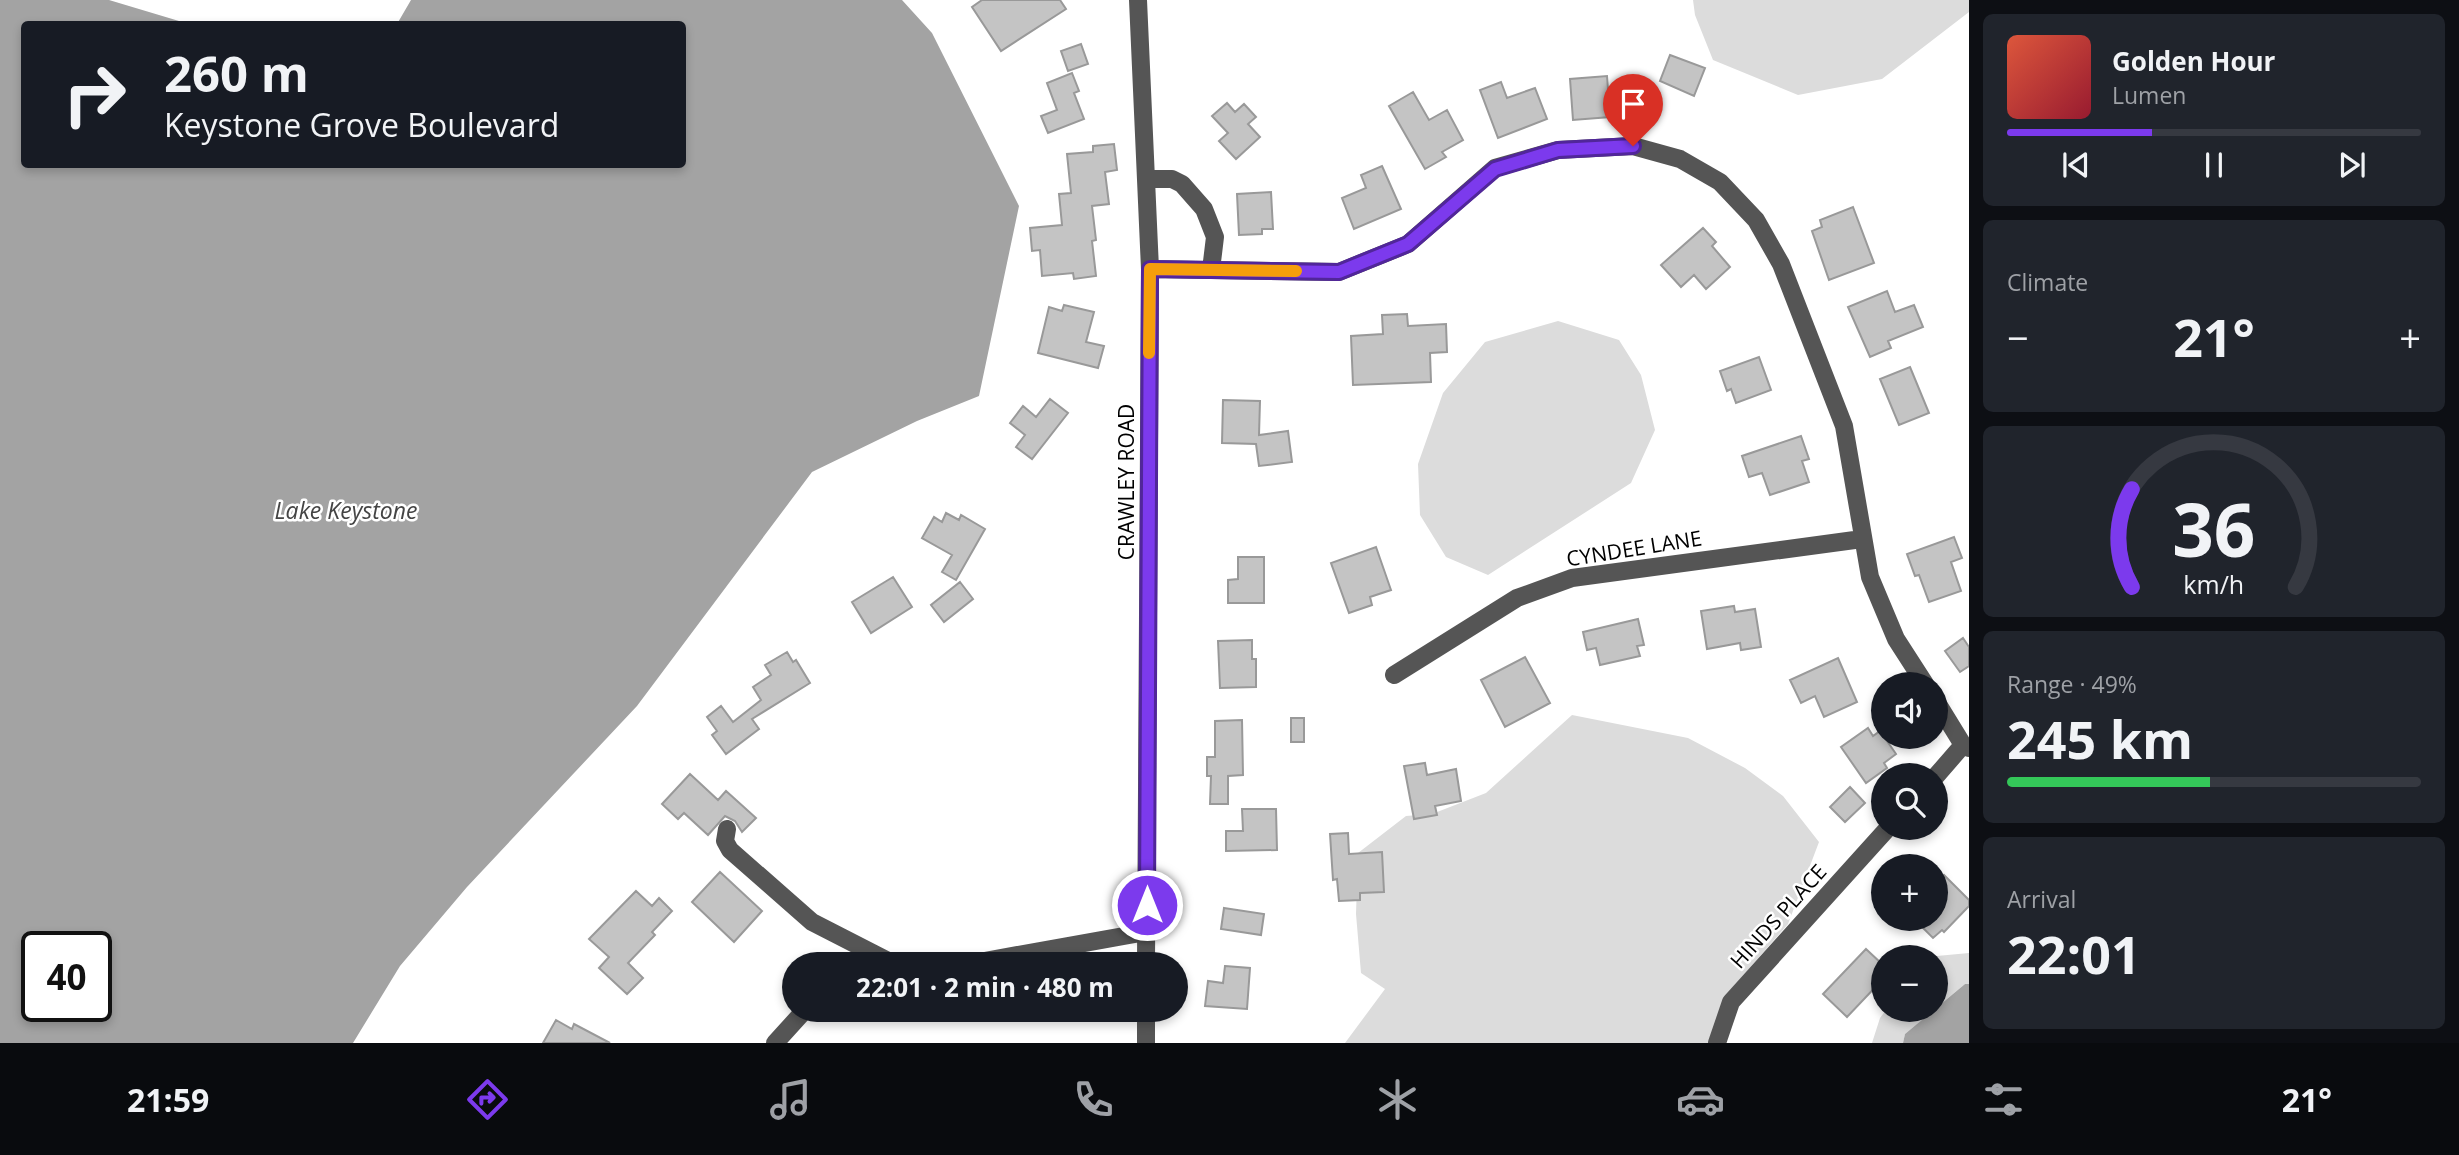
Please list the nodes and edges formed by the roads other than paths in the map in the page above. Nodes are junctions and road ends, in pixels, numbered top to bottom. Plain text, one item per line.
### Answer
1 (1138, 0) edge
2 (1146, 179) junction
3 (1150, 269) junction
4 (1211, 270) junction
5 (1862, 539) junction
6 (1917, 672) edge
7 (1394, 675) dead end
8 (1948, 719) edge
9 (1966, 747) edge
10 (1948, 764) edge
11 (727, 829) dead end
12 (1877, 840) edge
13 (1146, 932) junction
14 (871, 952) edge
15 (1035, 952) edge
16 (1146, 952) edge
17 (795, 1022) edge
18 (1146, 1022) edge
19 (775, 1043) edge
20 (1146, 1043) edge
21 (1717, 1043) edge

1 - 2 street, CRAWLEY ROAD
2 - 3 street, CRAWLEY ROAD
2 - 4 street
3 - 4 street
3 - 13 street, CRAWLEY ROAD
4 - 5 street
5 - 6 street
5 - 7 street, CYNDEE LANE
8 - 9 street
9 - 10 street
11 - 14 street
12 - 21 street, HINDS PLACE
13 - 15 street
13 - 16 street, CRAWLEY ROAD
17 - 19 street
18 - 20 street

